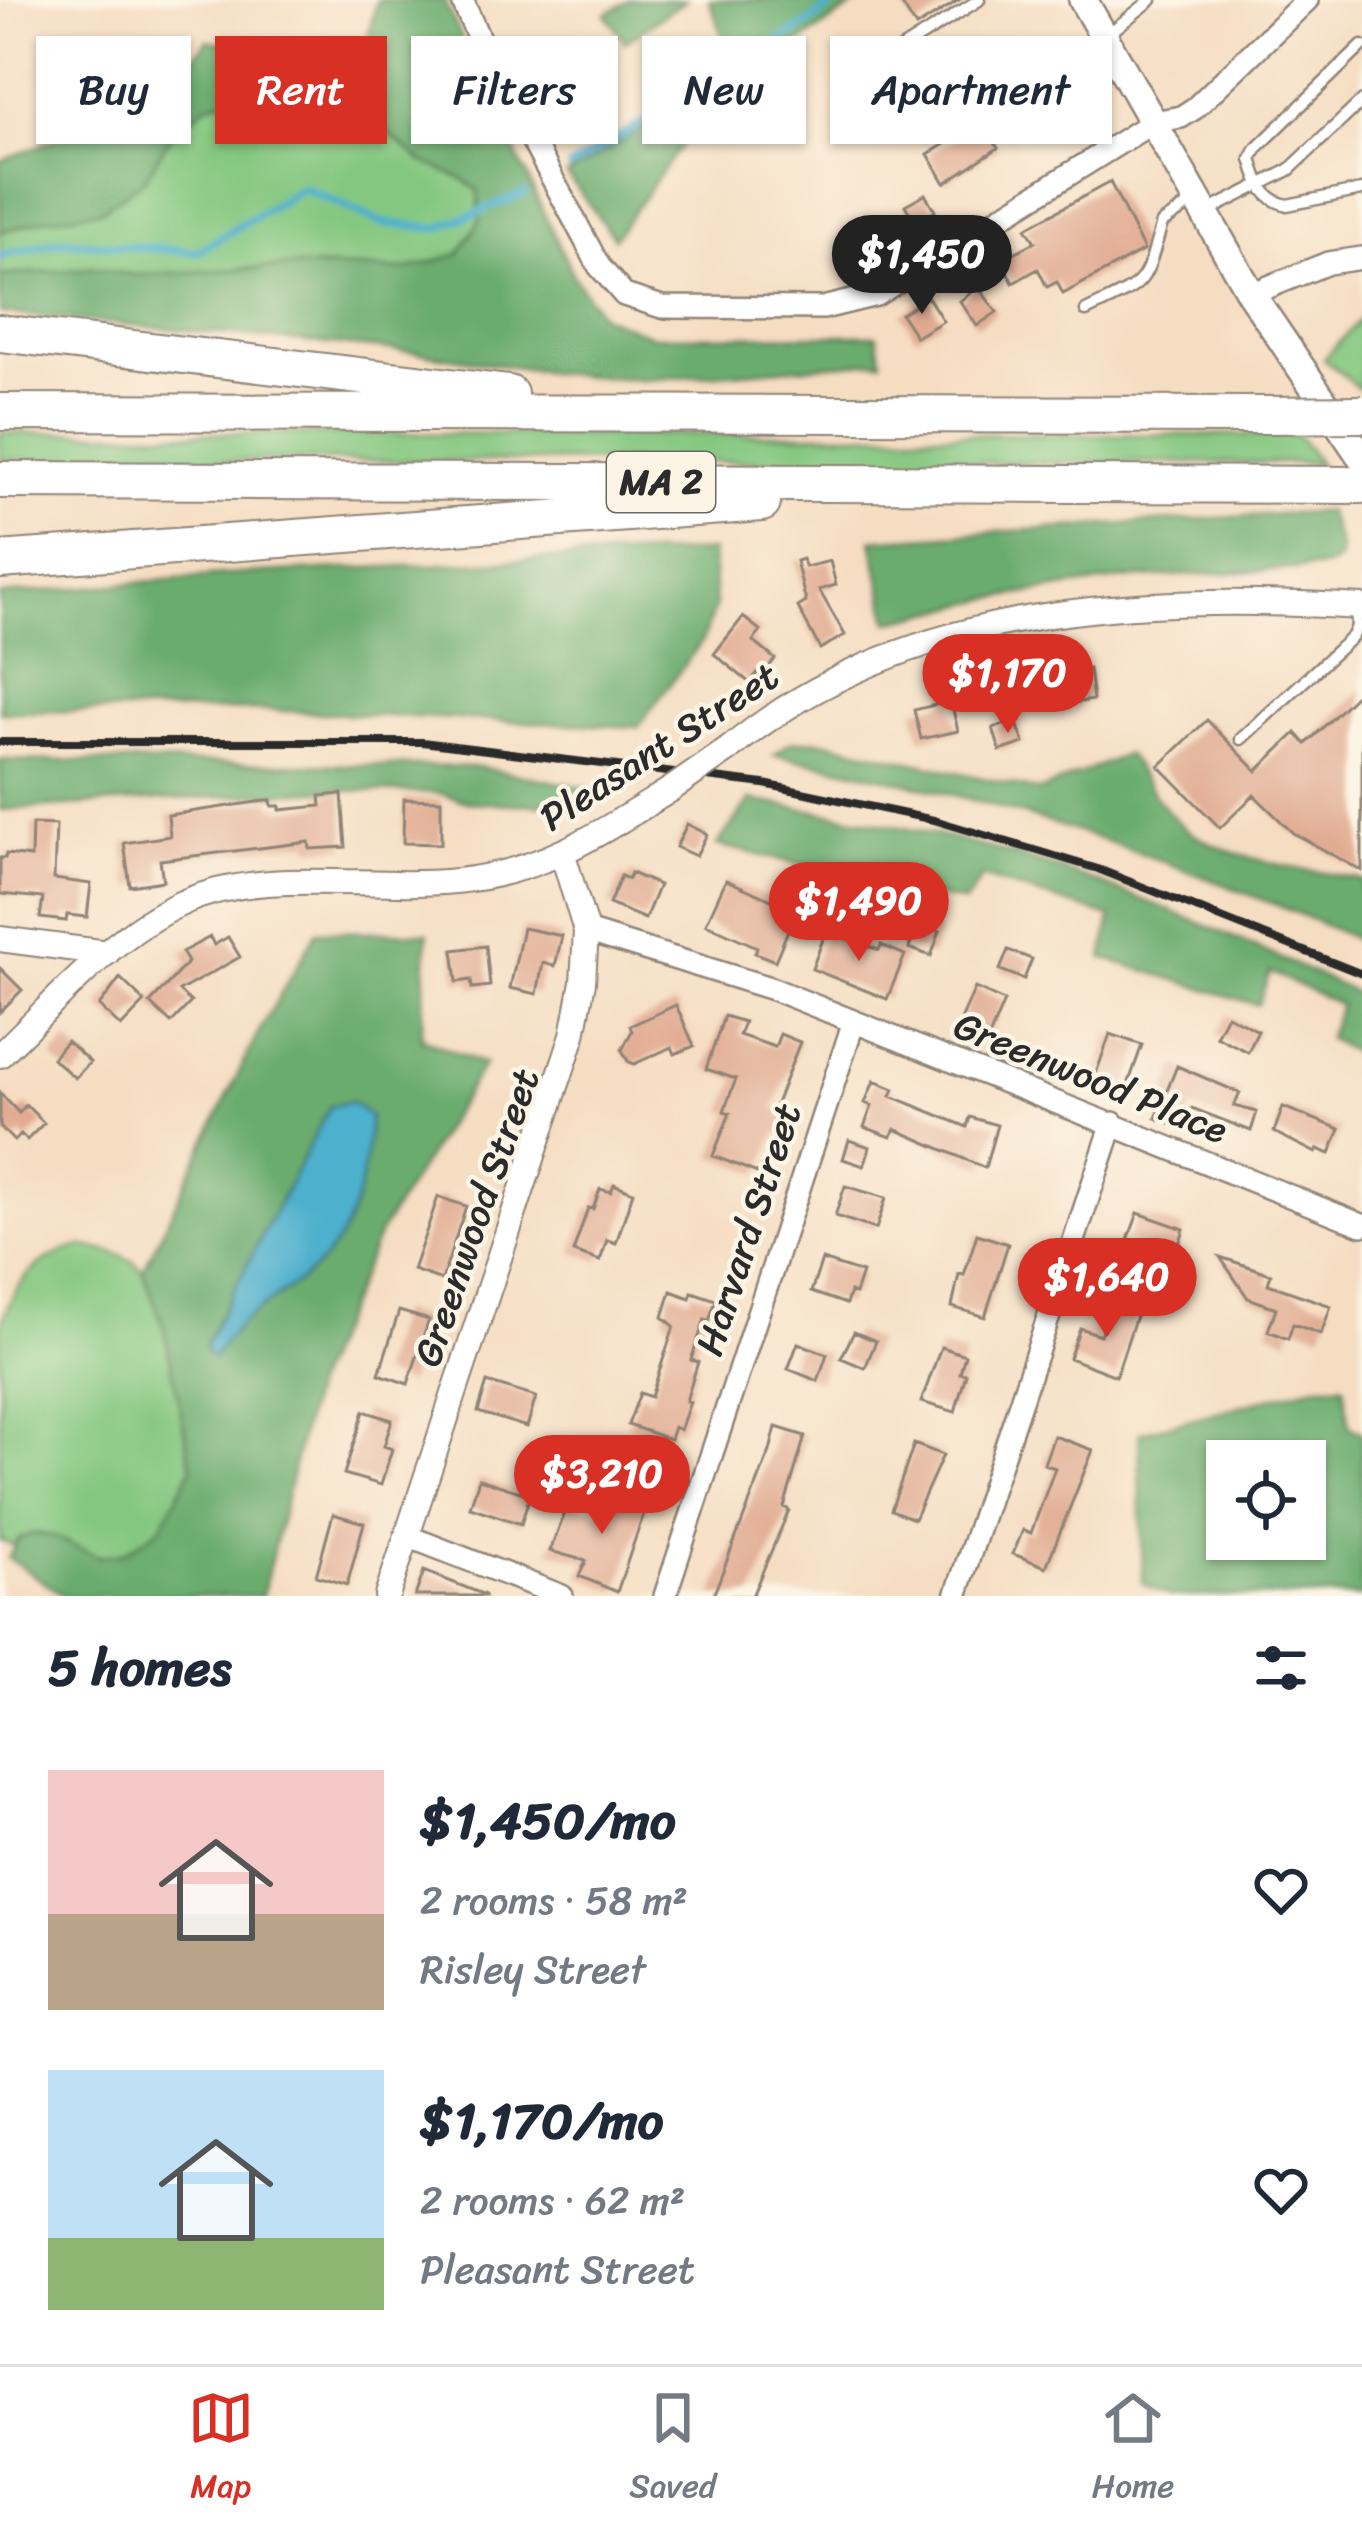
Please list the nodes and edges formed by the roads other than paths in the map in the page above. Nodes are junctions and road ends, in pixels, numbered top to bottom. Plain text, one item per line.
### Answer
1 (462, 0) edge
2 (979, 0) edge
3 (1083, 0) edge
4 (1151, 0) edge
5 (1307, 0) edge
6 (922, 36) edge
7 (1103, 36) edge
8 (1105, 36) edge
9 (1362, 46) edge
10 (1112, 51) edge
11 (1362, 101) edge
12 (1153, 122) junction
13 (1260, 186) junction
14 (1362, 190) edge
15 (1201, 206) junction
16 (1362, 258) edge
17 (1250, 294) junction
18 (1086, 311) dead end
19 (0, 333) edge
20 (0, 412) edge
21 (655, 414) junction
22 (1362, 414) edge
23 (1362, 458) edge
24 (0, 480) edge
25 (985, 484) junction
26 (1362, 485) edge
27 (0, 560) edge
28 (1353, 603) edge
29 (1241, 739) dead end
30 (563, 855) junction
31 (586, 931) junction
32 (0, 939) edge
33 (107, 953) junction
34 (854, 1022) junction
35 (0, 1055) edge
36 (1113, 1124) junction
37 (1362, 1225) edge
38 (406, 1536) junction
39 (387, 1596) edge
40 (562, 1596) edge
41 (665, 1596) edge
42 (956, 1596) edge

1 - 12 street
2 - 6 lane
3 - 7 main road
4 - 8 lane
5 - 12 street
9 - 13 lane
10 - 12 main road
11 - 13 lane
12 - 15 main road
13 - 14 lane
13 - 15 lane
15 - 17 main road
15 - 18 lane
16 - 17 street
17 - 23 main road
19 - 21 highway
20 - 21 highway, MA 2
21 - 22 highway, MA 2, bridge
24 - 25 highway, MA 2
25 - 26 highway, MA 2
25 - 27 highway
28 - 29 lane
28 - 30 street, Pleasant Street, bridge
30 - 31 street, Greenwood Street
30 - 33 street, Pleasant Street
31 - 34 street, Greenwood Place
31 - 38 street, Greenwood Street
32 - 33 street
33 - 35 street, Pleasant Street
34 - 36 street, Greenwood Place
34 - 41 street, Harvard Street
36 - 37 street, Greenwood Place
36 - 42 street
38 - 39 street, Greenwood Street
38 - 40 street

